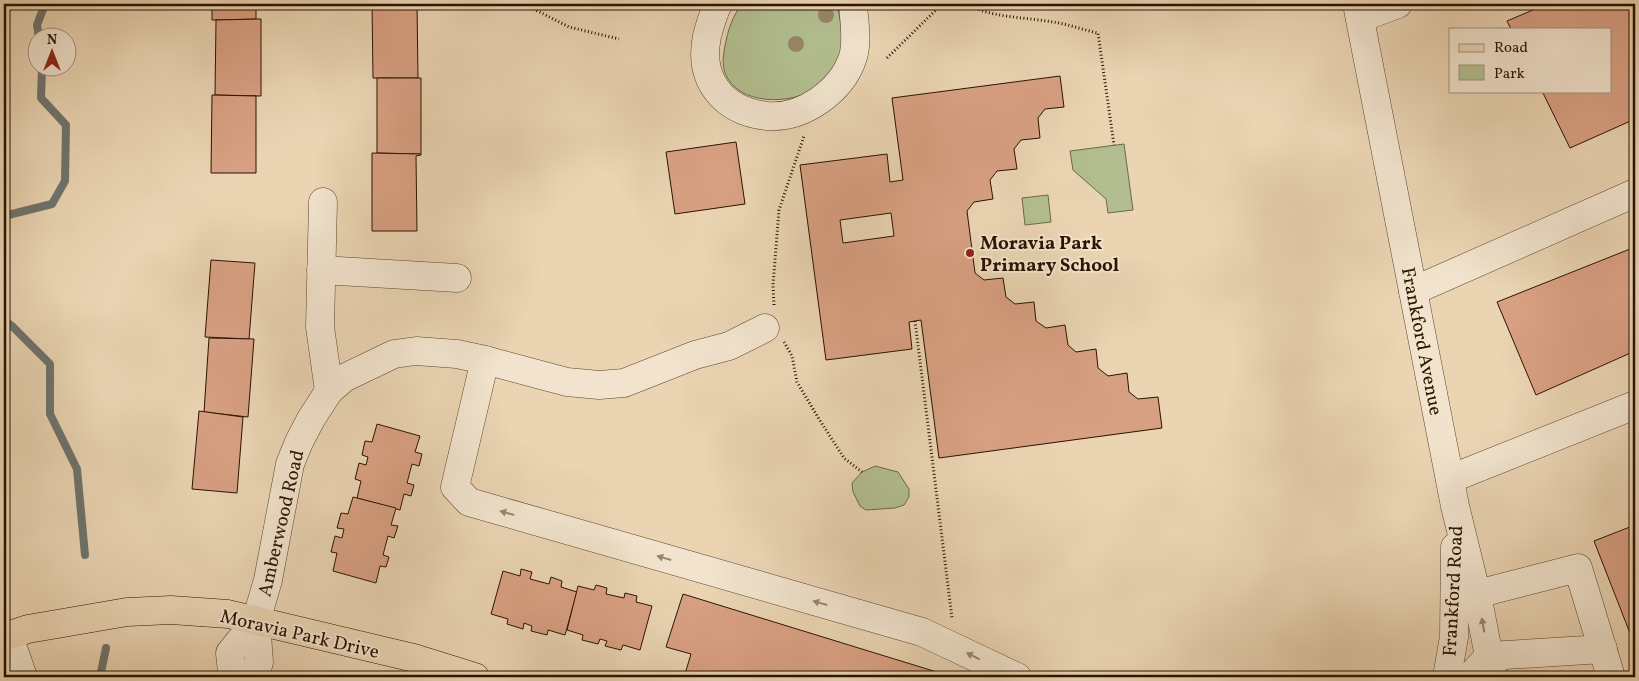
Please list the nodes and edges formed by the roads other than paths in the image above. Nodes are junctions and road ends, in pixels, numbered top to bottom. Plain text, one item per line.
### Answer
1 (718, 4) edge
2 (853, 4) edge
3 (1398, 4) edge
4 (1359, 11) edge
5 (1635, 194) edge
6 (323, 202) dead end
7 (321, 270) junction
8 (457, 278) dead end
9 (1413, 291) junction
10 (770, 326) road end
11 (485, 360) junction
12 (329, 391) junction
13 (1635, 405) edge
14 (1450, 479) junction
15 (1455, 506) junction
16 (1477, 594) junction
17 (256, 621) junction
18 (6, 637) edge
19 (1603, 649) junction
20 (1491, 667) edge
21 (23, 677) edge
22 (234, 677) edge
23 (255, 677) edge
24 (476, 677) edge
25 (1017, 677) edge
26 (1447, 677) edge
27 (1470, 677) edge
28 (1611, 677) edge

1 - 2 street
3 - 4 street
4 - 9 street, Frankford Avenue
5 - 9 street
6 - 7 street
7 - 8 street
7 - 12 street
9 - 14 street, Frankford Avenue
10 - 11 street, Amberwood Road
11 - 12 street, Amberwood Road
25 -> 11 street
12 - 17 street, Amberwood Road
13 - 14 street
14 - 15 street, Frankford Avenue
15 - 16 street, Frankford Avenue
15 - 26 street, Frankford Road
16 - 19 street
20 -> 16 street, Frankford Avenue
17 - 18 main road, Moravia Park Drive
17 - 22 street
17 - 23 street
17 - 24 main road, Moravia Park Drive
18 - 21 street
19 - 20 street
19 - 28 street
20 - 27 street, Frankford Road

